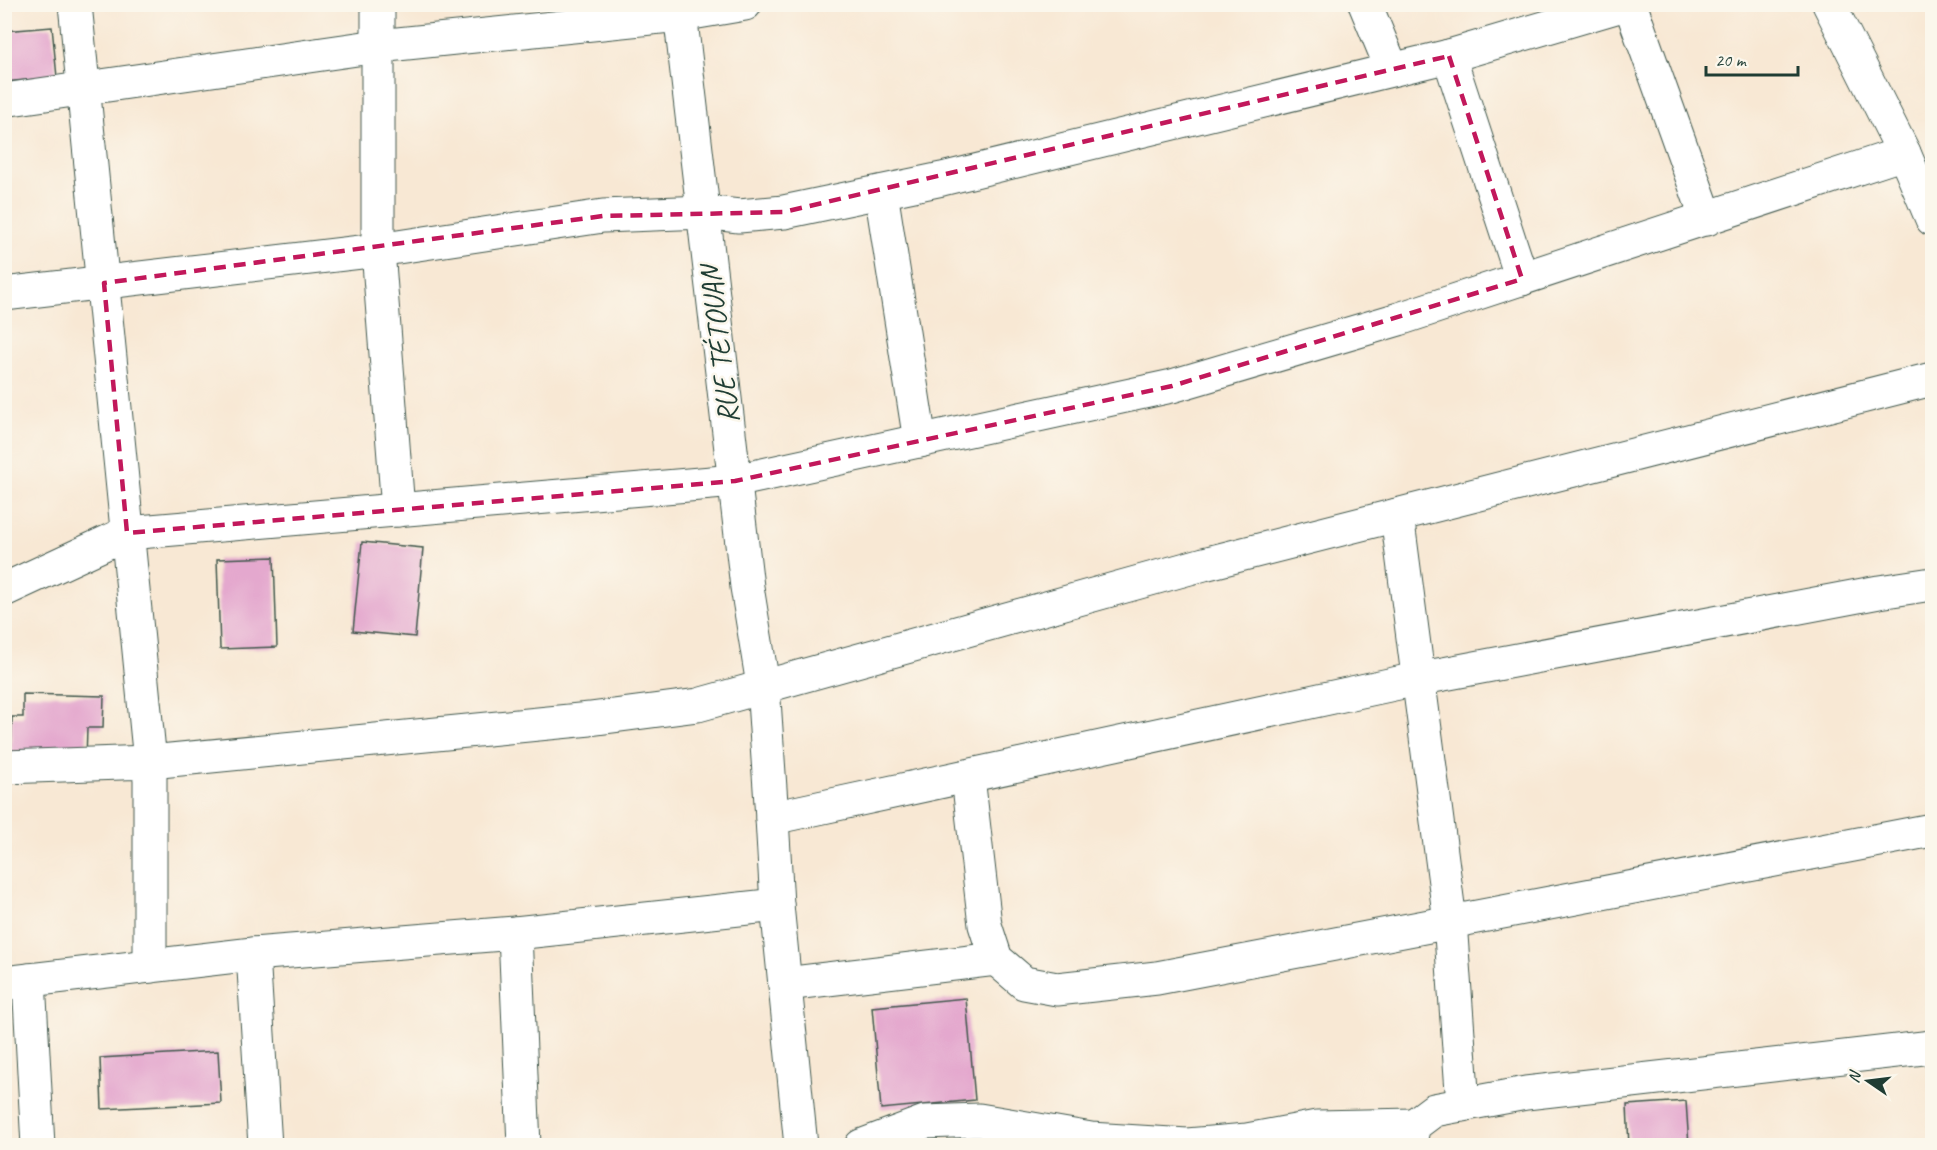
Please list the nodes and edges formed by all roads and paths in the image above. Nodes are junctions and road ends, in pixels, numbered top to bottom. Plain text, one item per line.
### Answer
1 (75, 4) edge
2 (378, 4) edge
3 (745, 4) edge
4 (1365, 4) edge
5 (1628, 4) edge
6 (1829, 4) edge
7 (679, 10) edge
8 (378, 46) junction
9 (1449, 56) junction
10 (1392, 69) junction
11 (85, 88) junction
12 (4, 100) edge
13 (1904, 153) junction
14 (881, 192) junction
15 (704, 212) junction
16 (1707, 219) junction
17 (1932, 219) edge
18 (378, 250) junction
19 (1522, 279) junction
20 (104, 283) junction
21 (4, 294) edge
22 (1932, 379) edge
23 (920, 441) junction
24 (735, 481) junction
25 (398, 510) junction
26 (1397, 515) junction
27 (127, 533) junction
28 (1932, 584) edge
29 (4, 590) edge
30 (1417, 679) junction
31 (762, 685) junction
32 (150, 762) junction
33 (4, 767) edge
34 (968, 777) junction
35 (772, 818) junction
36 (1932, 830) edge
37 (777, 905) junction
38 (1450, 921) junction
39 (515, 933) junction
40 (253, 954) junction
41 (996, 959) junction
42 (150, 966) junction
43 (17, 981) edge
44 (785, 984) junction
45 (1932, 1047) edge
46 (1463, 1105) junction
47 (1411, 1135) edge
48 (38, 1146) edge
49 (265, 1146) edge
50 (524, 1146) edge
51 (801, 1146) edge
52 (861, 1146) edge

1 - 11 street
2 - 8 street
3 - 7 street
4 - 10 street
5 - 9 street
5 - 16 street
6 - 13 street
7 - 8 street
7 - 15 street, RUE TÉTOUAN
8 - 11 street
8 - 18 street
9 - 10 street
9 - 19 street
10 - 14 street
11 - 12 street
11 - 20 street
13 - 16 street
13 - 17 street
14 - 15 street
14 - 23 street
15 - 18 street
15 - 24 street, RUE TÉTOUAN
16 - 19 street
18 - 20 street
18 - 25 street
19 - 23 street
20 - 21 street
20 - 27 street
22 - 26 street
23 - 24 street
24 - 25 street
24 - 31 street, RUE TÉTOUAN
25 - 27 street
26 - 30 street
26 - 31 street
27 - 29 street
27 - 32 street
28 - 30 street
30 - 34 street
30 - 38 street
31 - 32 street
31 - 35 street, RUE TÉTOUAN
32 - 33 street
32 - 42 street
34 - 35 street
34 - 41 street
35 - 37 street, RUE TÉTOUAN
36 - 38 street
37 - 39 street
37 - 44 street, RUE TÉTOUAN
38 - 41 street
38 - 46 street
39 - 40 street
39 - 50 street
40 - 42 street
40 - 49 street
41 - 44 street
42 - 43 street
43 - 48 street
44 - 51 street, RUE TÉTOUAN
45 - 46 street
46 - 47 street
47 - 52 street

